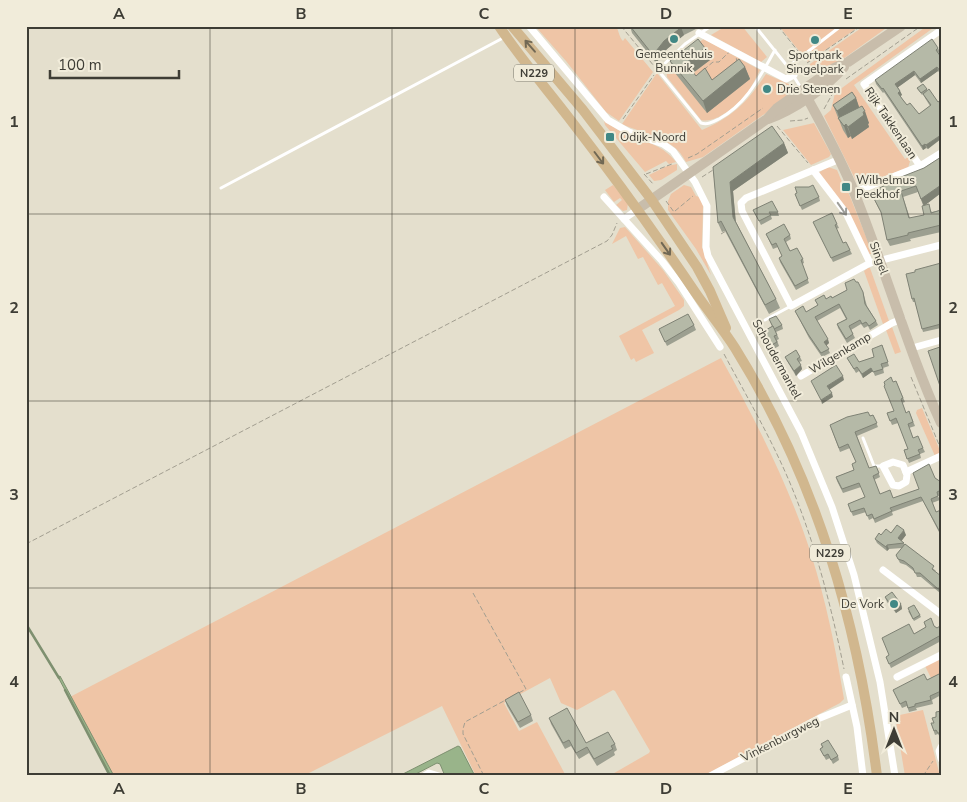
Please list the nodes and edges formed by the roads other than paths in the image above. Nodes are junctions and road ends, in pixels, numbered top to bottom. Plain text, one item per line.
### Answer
1 (499, 26) edge
2 (512, 26) edge
3 (529, 26) edge
4 (711, 26) edge
5 (756, 26) edge
6 (841, 26) edge
7 (901, 26) edge
8 (700, 33) junction
9 (940, 33) edge
10 (506, 36) junction
11 (775, 50) junction
12 (788, 67) junction
13 (765, 68) junction
14 (794, 75) junction
15 (805, 94) junction
16 (941, 153) edge
17 (840, 159) junction
18 (920, 166) junction
19 (813, 170) junction
20 (692, 178) junction
21 (221, 188) dead end
22 (854, 192) junction
23 (604, 198) dead end
24 (652, 200) junction
25 (638, 210) junction
26 (622, 217) junction
27 (941, 245) edge
28 (875, 262) junction
29 (791, 306) junction
30 (902, 319) junction
31 (766, 320) dead end
32 (941, 340) edge
33 (720, 347) road end
34 (734, 347) junction
35 (912, 348) junction
36 (801, 376) road end
37 (941, 423) edge
38 (863, 438) dead end
39 (941, 456) edge
40 (884, 466) junction
41 (906, 472) junction
42 (883, 570) dead end
43 (941, 614) edge
44 (941, 655) edge
45 (846, 677) road end
46 (896, 677) dead end
47 (852, 705) junction
48 (424, 776) edge
49 (439, 776) edge
50 (710, 776) edge
51 (863, 776) edge
52 (877, 776) edge
53 (895, 776) edge

1 - 10 main road, N229
24 -> 2 main road, N229
3 - 20 street, Schoudermantel
4 - 8 lane
5 - 11 lane
6 - 12 lane
7 - 15 street
8 - 13 street
8 - 13 lane
9 - 18 street, Rijk Takkenlaan
10 - 21 lane
10 -> 25 main road, N229
11 - 12 lane
11 - 13 lane
12 - 14 lane
13 - 14 street
14 - 15 lane
15 - 17 street, Singel
15 - 20 street
16 - 18 street
17 - 19 street
17 - 22 street, Singel
18 - 22 street
19 -> 28 street, Singel
19 - 29 street
20 - 24 street
20 - 53 street, Schoudermantel
22 - 28 street, Singel
23 - 26 street
24 - 25 street
24 - 34 main road, N229
25 - 26 street
25 -> 34 main road, N229
26 - 33 street
27 - 28 street
28 - 29 street
28 - 30 street, Singel
29 - 31 lane
30 - 35 street, Singel
30 - 36 street, Wilgenkamp
32 - 35 street
34 - 52 main road, N229
35 - 37 street, Singel
38 - 40 lane
39 - 41 street
40 - 41 street
40 - 41 street
42 - 43 street
44 - 46 street
45 - 47 street
47 - 50 street, Vinkenburgweg
47 - 51 street
48 - 49 street

